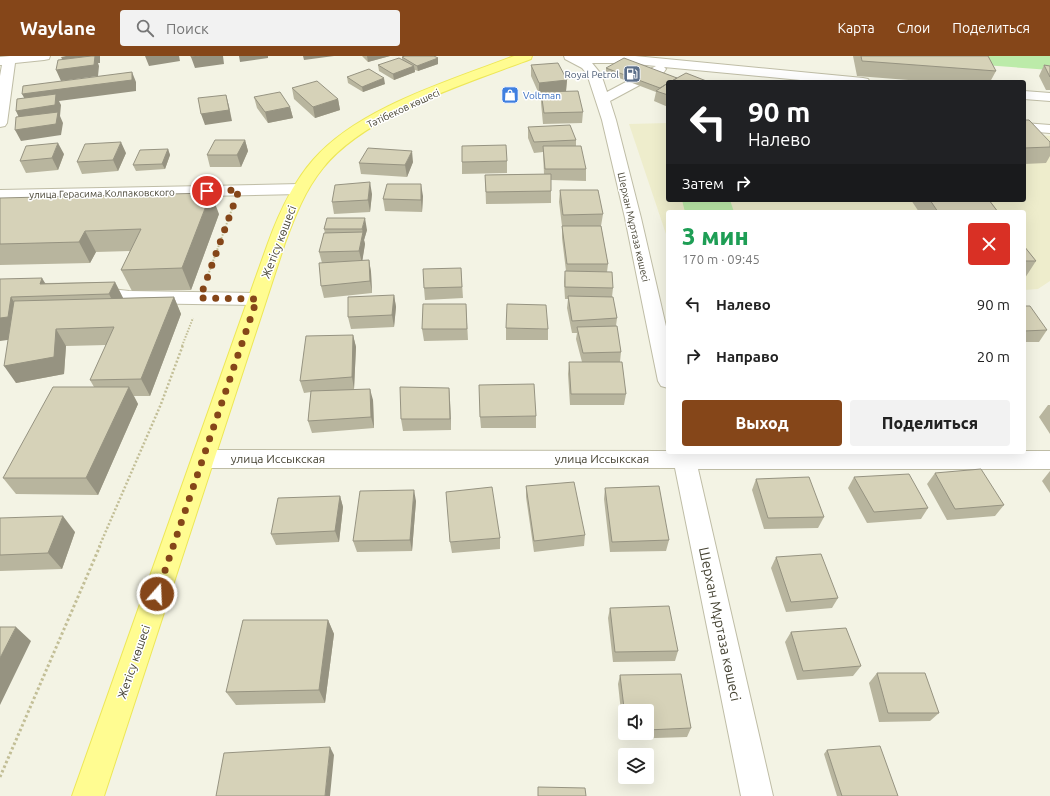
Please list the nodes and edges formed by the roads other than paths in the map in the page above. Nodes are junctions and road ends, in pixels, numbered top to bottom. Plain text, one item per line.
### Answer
1 (44, 56) edge
2 (526, 56) edge
3 (622, 57) edge
4 (574, 58) edge
5 (4, 61) edge
6 (595, 63) edge
7 (670, 63) junction
8 (658, 70) junction
9 (679, 77) edge
10 (842, 80) edge
11 (1026, 95) edge
12 (1050, 97) edge
13 (602, 100) junction
14 (0, 123) edge
15 (1026, 127) edge
16 (1050, 129) edge
17 (300, 189) junction
18 (0, 195) edge
19 (75, 292) edge
20 (257, 299) junction
21 (666, 372) edge
22 (684, 455) edge
23 (203, 459) junction
24 (1050, 460) edge
25 (88, 796) edge
26 (757, 796) edge

1 - 5 street
2 - 17 main road, Тәтібеков көшесі
3 - 6 street
3 - 7 street
3 - 8 street
4 - 6 street
5 - 14 street
6 - 13 street, Шерхан Мұртаза көшесі
7 - 8 street
7 - 10 street
8 - 9 street
8 - 13 street
11 - 12 street
13 - 21 street, Шерхан Мұртаза көшесі
15 - 16 street
17 - 18 street, улица Герасима Колпаковского
17 - 20 main road, Жетісу көшесі
19 - 20 street
20 - 23 main road, Жетісу көшесі
22 - 23 street, улица Иссыкская
22 - 24 street, улица Иссыкская
22 - 26 street, Шерхан Мұртаза көшесі
23 - 25 main road, Жетісу көшесі

